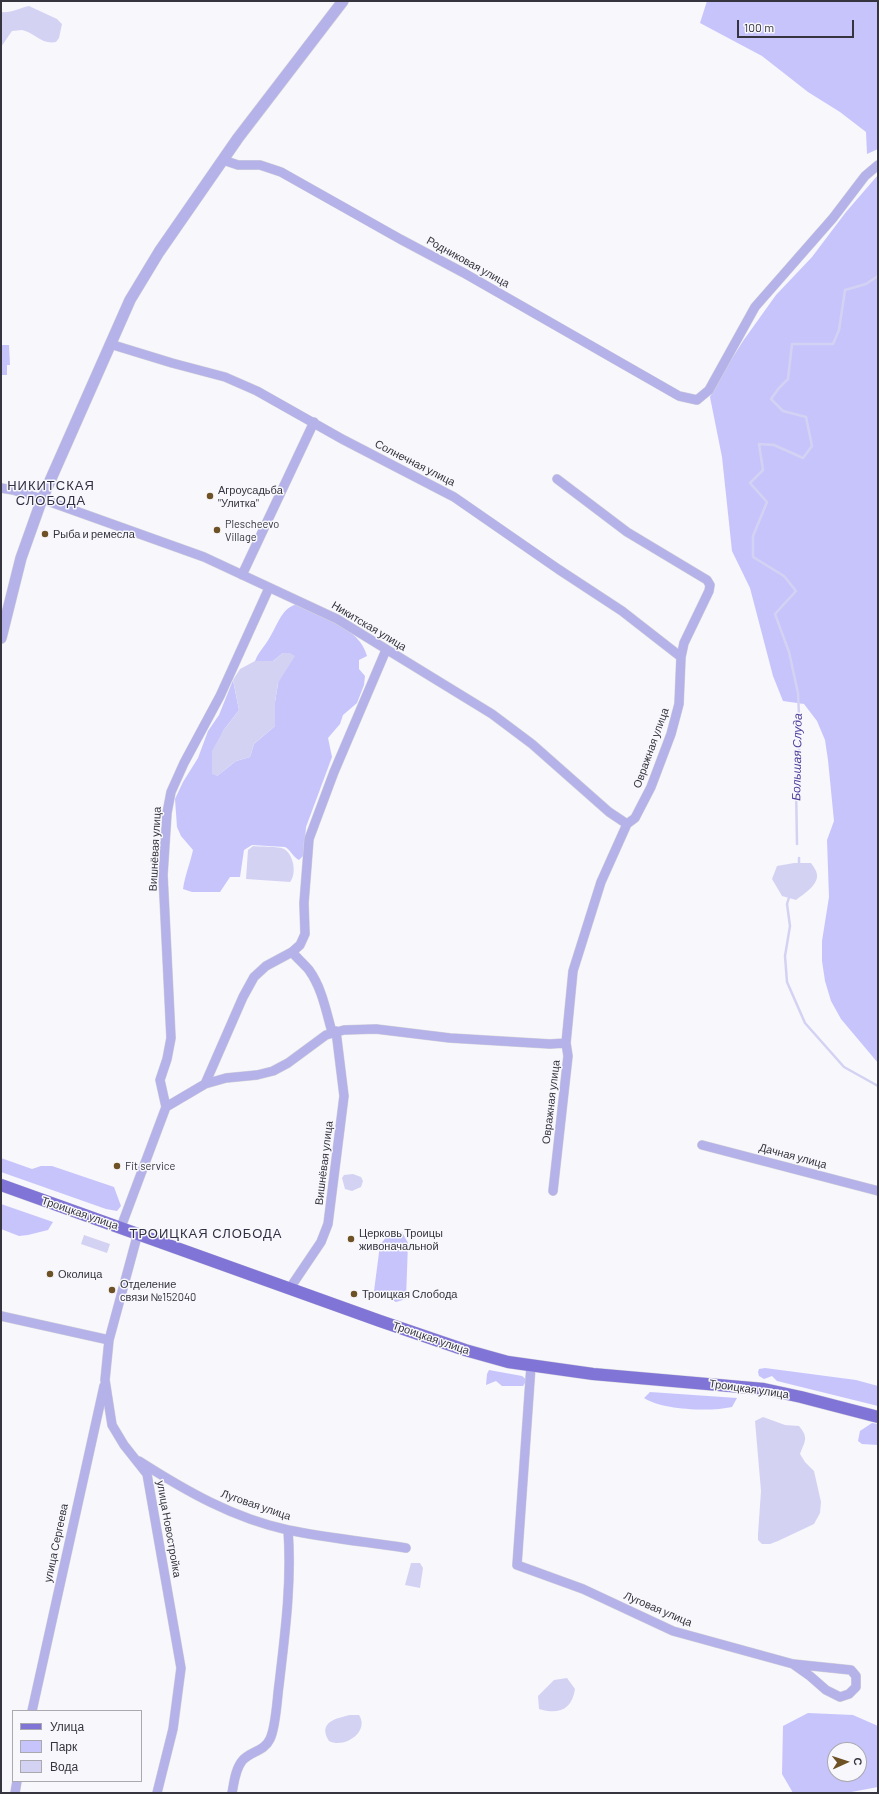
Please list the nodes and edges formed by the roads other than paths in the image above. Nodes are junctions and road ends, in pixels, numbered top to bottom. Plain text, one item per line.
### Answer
1 (343, 1) edge
2 (222, 160) junction
3 (878, 165) edge
4 (110, 344) junction
5 (314, 422) junction
6 (557, 478) dead end
7 (1, 488) edge
8 (42, 499) junction
9 (242, 575) junction
10 (269, 588) junction
11 (1, 638) edge
12 (386, 650) junction
13 (681, 657) junction
14 (627, 824) junction
15 (292, 952) junction
16 (334, 1032) junction
17 (566, 1043) junction
18 (206, 1084) junction
19 (166, 1107) junction
20 (702, 1144) dead end
21 (1, 1185) edge
22 (552, 1191) dead end
23 (878, 1191) edge
24 (121, 1227) junction
25 (138, 1233) junction
26 (290, 1288) junction
27 (1, 1316) edge
28 (109, 1340) junction
29 (531, 1366) junction
30 (105, 1380) junction
31 (878, 1417) edge
32 (133, 1457) junction
33 (288, 1530) junction
34 (406, 1548) dead end
35 (793, 1664) junction
36 (32, 1710) edge
37 (17, 1782) edge
38 (15, 1793) edge
39 (157, 1793) edge
40 (232, 1793) edge

1 - 2 street
2 - 3 street, Родниковая улица
2 - 4 street
4 - 5 street, Солнечная улица
4 - 8 street
5 - 9 street
5 - 13 street, Солнечная улица
6 - 13 street, Овражная улица
7 - 8 street, Никитская улица
8 - 9 street, Никитская улица
8 - 11 street
9 - 10 street, Никитская улица
10 - 12 street, Никитская улица
10 - 19 street, Вишнёвая улица
12 - 14 street, Никитская улица
12 - 15 street
13 - 14 street, Овражная улица
14 - 17 street, Овражная улица
15 - 16 street, Вишнёвая улица
15 - 18 street
16 - 17 street
16 - 18 street
16 - 26 street, Вишнёвая улица
17 - 22 street, Овражная улица
18 - 19 street
19 - 24 street
20 - 23 street, Дачная улица
21 - 24 main road, Троицкая улица
24 - 25 main road, Троицкая улица
25 - 26 main road, Троицкая улица
25 - 28 street, улица Новостройка
26 - 29 main road, Троицкая улица
27 - 28 street
28 - 30 street, улица Новостройка
29 - 31 main road, Троицкая улица
29 - 35 street, Луговая улица
30 - 32 street, улица Новостройка
30 - 36 street, улица Сергеева
32 - 33 street, Луговая улица
32 - 39 street, улица Новостройка
33 - 34 street, Луговая улица
33 - 40 street
35 - 35 street, Луговая улица
37 - 38 street

